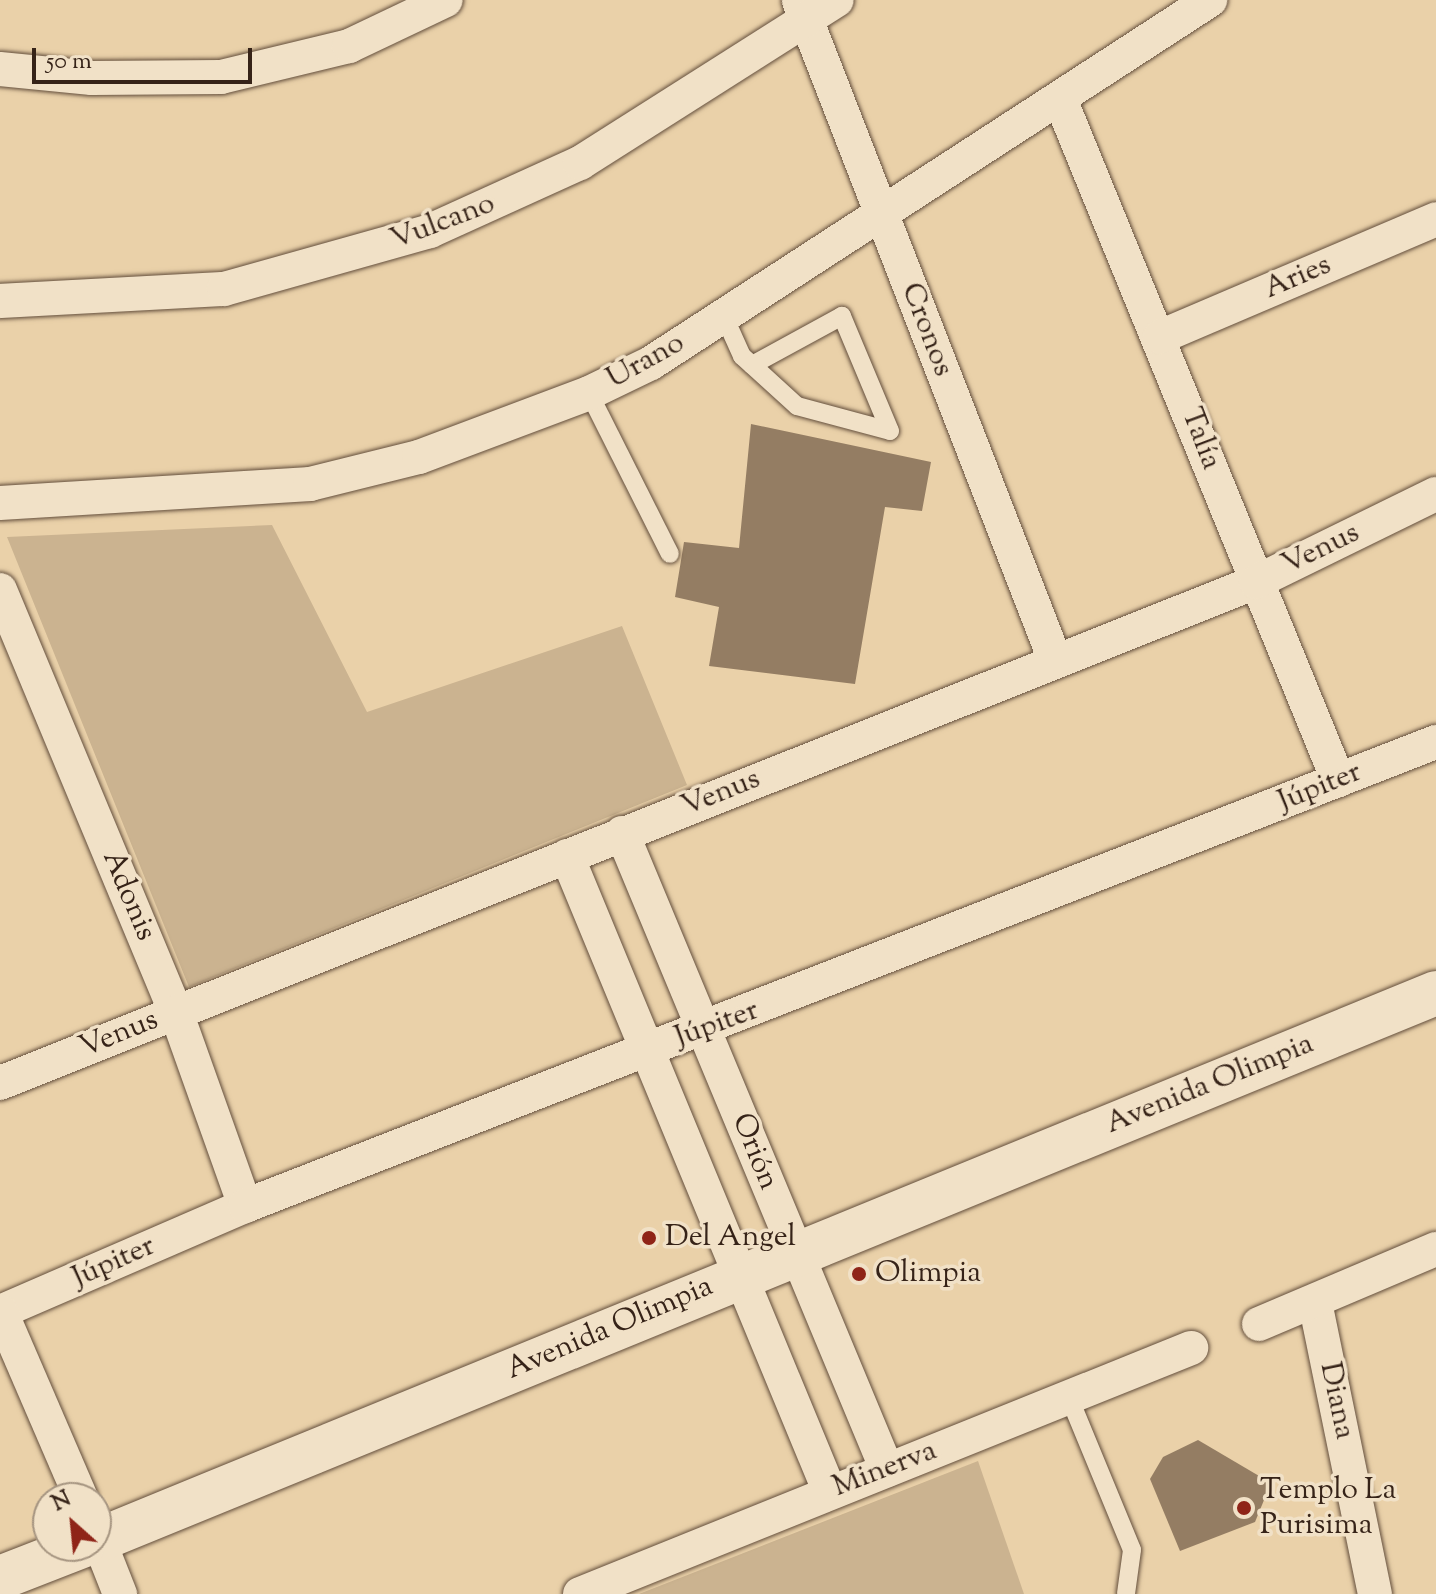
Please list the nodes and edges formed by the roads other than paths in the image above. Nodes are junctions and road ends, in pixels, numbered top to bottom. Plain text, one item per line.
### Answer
1 (446, 0) edge
2 (837, 0) edge
3 (1210, 0) edge
4 (802, 10) edge
5 (0, 69) edge
6 (1060, 99) junction
7 (881, 215) junction
8 (1436, 219) edge
9 (0, 301) edge
10 (724, 316) junction
11 (1160, 337) junction
12 (752, 365) junction
13 (589, 393) junction
14 (1436, 494) edge
15 (0, 503) edge
16 (670, 554) dead end
17 (1256, 582) junction
18 (0, 590) edge
19 (1055, 660) junction
20 (1436, 742) edge
21 (1338, 780) junction
22 (622, 833) junction
23 (567, 856) junction
24 (1436, 993) edge
25 (176, 1012) junction
26 (705, 1031) junction
27 (646, 1050) junction
28 (0, 1083) edge
29 (245, 1206) junction
30 (1436, 1249) edge
31 (796, 1253) junction
32 (739, 1275) junction
33 (1315, 1302) junction
34 (1, 1312) edge
35 (1259, 1324) dead end
36 (1191, 1348) dead end
37 (1069, 1397) junction
38 (887, 1470) junction
39 (74, 1482) edge
40 (829, 1490) junction
41 (112, 1532) edge
42 (39, 1562) edge
43 (104, 1562) edge
44 (0, 1578) edge
45 (120, 1594) edge
46 (580, 1594) edge
47 (1126, 1594) edge
48 (1375, 1594) edge

1 - 5 street
2 - 4 street, Vulcano
3 - 6 street, Urano
4 - 7 street, Cronos
4 - 9 street, Vulcano
6 - 7 street, Urano
6 - 11 street, Talía
7 - 10 street, Urano
7 - 19 street, Cronos
8 - 11 street, Aries
10 - 12 lane
10 - 13 street, Urano
11 - 17 street, Talía
12 - 12 lane
13 - 15 street, Urano
13 - 16 lane
14 - 17 street, Venus
17 - 19 street, Venus
17 - 21 street, Talía
18 - 25 street, Adonis
19 - 22 street, Venus
20 - 21 street, Júpiter
21 - 26 street, Júpiter
22 - 23 street, Venus
22 - 26 street, Orión
23 - 25 street, Venus
23 - 27 street, Orión
24 - 31 street, Avenida Olimpia
25 - 28 street, Venus
25 - 29 street, Adonis
26 - 27 street, Júpiter
26 - 31 street, Orión
27 - 29 street, Júpiter
27 - 32 street, Orión
29 - 34 street, Júpiter
30 - 33 street
31 - 32 street, Avenida Olimpia
31 - 38 street, Orión
32 - 40 street, Orión
32 - 41 street, Avenida Olimpia
33 - 35 street
33 - 48 street, Diana
34 - 39 street
36 - 37 street, Minerva
37 - 38 street, Minerva
37 - 47 lane
38 - 40 street, Minerva
40 - 46 street, Minerva
42 - 44 street, Avenida Olimpia
43 - 45 street

